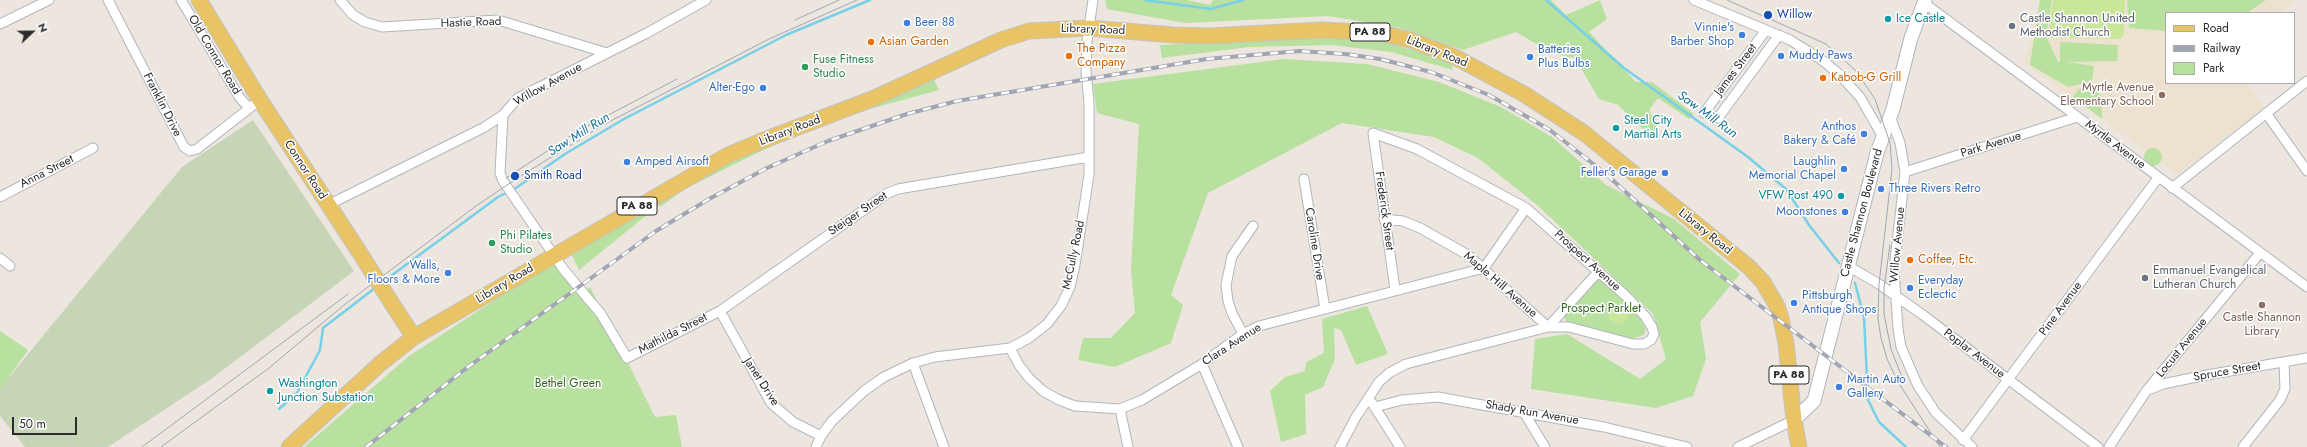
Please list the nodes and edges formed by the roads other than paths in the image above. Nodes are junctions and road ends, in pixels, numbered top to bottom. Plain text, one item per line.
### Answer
1 (49, 0) edge
2 (108, 0) edge
3 (181, 0) edge
4 (199, 0) edge
5 (340, 0) edge
6 (706, 0) edge
7 (1694, 0) edge
8 (1924, 1) edge
9 (1093, 2) edge
10 (0, 24) edge
11 (1089, 28) junction
12 (1766, 30) junction
13 (1779, 35) junction
14 (607, 53) junction
15 (2307, 82) edge
16 (255, 104) junction
17 (2266, 113) junction
18 (502, 115) junction
19 (1890, 116) junction
20 (2077, 117) junction
21 (1373, 133) joint
22 (1883, 137) junction
23 (93, 148) dead end
24 (1089, 157) junction
25 (2307, 171) edge
26 (1905, 172) junction
27 (2158, 178) junction
28 (1304, 179) dead end
29 (2172, 188) junction
30 (0, 197) edge
31 (328, 204) junction
32 (1526, 208) junction
33 (1384, 219) junction
34 (1253, 226) dead end
35 (2260, 253) junction
36 (555, 255) junction
37 (0, 258) edge
38 (10, 266) dead end
39 (1848, 266) junction
40 (1484, 268) junction
41 (1599, 271) junction
42 (2306, 284) edge
43 (1395, 290) junction
44 (1894, 295) junction
45 (1324, 309) junction
46 (720, 311) junction
47 (1548, 328) junction
48 (1243, 334) junction
49 (414, 337) junction
50 (1010, 348) junction
51 (2307, 358) edge
52 (913, 363) junction
53 (2284, 363) junction
54 (1202, 364) junction
55 (2008, 380) junction
56 (2147, 390) junction
57 (1369, 397) junction
58 (1375, 407) junction
59 (1120, 409) junction
60 (1523, 411) junction
61 (1794, 420) junction
62 (821, 436) junction
63 (1963, 440) junction
64 (289, 447) edge
65 (816, 447) edge
66 (944, 447) edge
67 (1128, 447) edge
68 (1238, 447) edge
69 (1340, 447) edge
70 (1400, 447) edge
71 (1545, 447) edge
72 (1687, 447) edge
73 (1738, 447) edge
74 (1799, 447) edge
75 (1972, 447) edge
76 (2098, 447) edge
77 (2109, 447) edge
78 (2243, 447) edge

1 - 10 street
2 - 16 street, Franklin Drive
3 - 16 street, Old Connor Road
4 - 16 main road, Connor Road
5 - 14 street, Hastie Road
6 - 14 street, Willow Avenue
7 - 12 street
8 - 19 street, Castle Shannon Boulevard
8 - 20 street, Myrtle Avenue
9 - 11 street, McCully Road
11 - 24 street, McCully Road
11 - 36 main road, Library Road / PA 88
11 - 61 main road, Library Road / PA 88
12 - 13 street
12 - 13 street, James Street
13 - 22 street
14 - 18 street, Willow Avenue
15 - 17 street
16 - 31 main road, Connor Road
17 - 25 street
17 - 29 street
18 - 31 street, Willow Avenue
18 - 36 street
19 - 22 street, Castle Shannon Boulevard
19 - 26 street, Willow Avenue
20 - 26 street, Park Avenue
20 - 27 street, Myrtle Avenue
21 - 32 street, Prospect Avenue
21 - 33 street, Frederick Street
22 - 39 street, Castle Shannon Boulevard
23 - 30 street, Anna Street
24 - 46 street, Steiger Street
24 - 50 street, McCully Road
26 - 44 street, Willow Avenue
27 - 29 street, Myrtle Avenue
27 - 55 street, Pine Avenue
28 - 45 street, Caroline Drive
29 - 35 street, Myrtle Avenue
31 - 49 main road, Connor Road, bridge
32 - 40 street
32 - 41 street, Prospect Avenue
33 - 40 street, Maple Hill Avenue
33 - 43 street, Frederick Street
34 - 48 street
35 - 42 street, Myrtle Avenue
35 - 56 street, Locust Avenue
36 - 46 street, Mathilda Street
36 - 49 main road, Library Road / PA 88
37 - 38 street
39 - 44 street, Poplar Avenue
39 - 61 street, Castle Shannon Boulevard
40 - 43 street, Clara Avenue
40 - 47 street, Maple Hill Avenue
41 - 47 street
41 - 47 street, Prospect Avenue
43 - 45 street, Clara Avenue
44 - 55 street, Poplar Avenue
44 - 63 street, Willow Avenue
45 - 48 street, Clara Avenue
46 - 62 street, Janet Drive
47 - 57 street, Prospect Avenue
48 - 54 street, Clara Avenue
49 - 64 main road, Library Road / PA 88
50 - 52 street, McCully Road
50 - 59 street, Clara Avenue
51 - 53 street, Spruce Street
52 - 62 street, McCully Road
52 - 66 street
53 - 56 street, Spruce Street
53 - 78 street
54 - 59 street, Clara Avenue
54 - 68 street
55 - 63 street, Pine Avenue
55 - 76 street, Poplar Avenue
56 - 77 street, Locust Avenue
57 - 58 street
57 - 69 street, Prospect Avenue
58 - 60 street, Shady Run Avenue
58 - 70 street
59 - 67 street
60 - 71 street
60 - 72 street, Shady Run Avenue
61 - 73 street
61 - 74 main road, Library Road / PA 88
62 - 65 street, McCully Road
63 - 75 street, Willow Avenue

